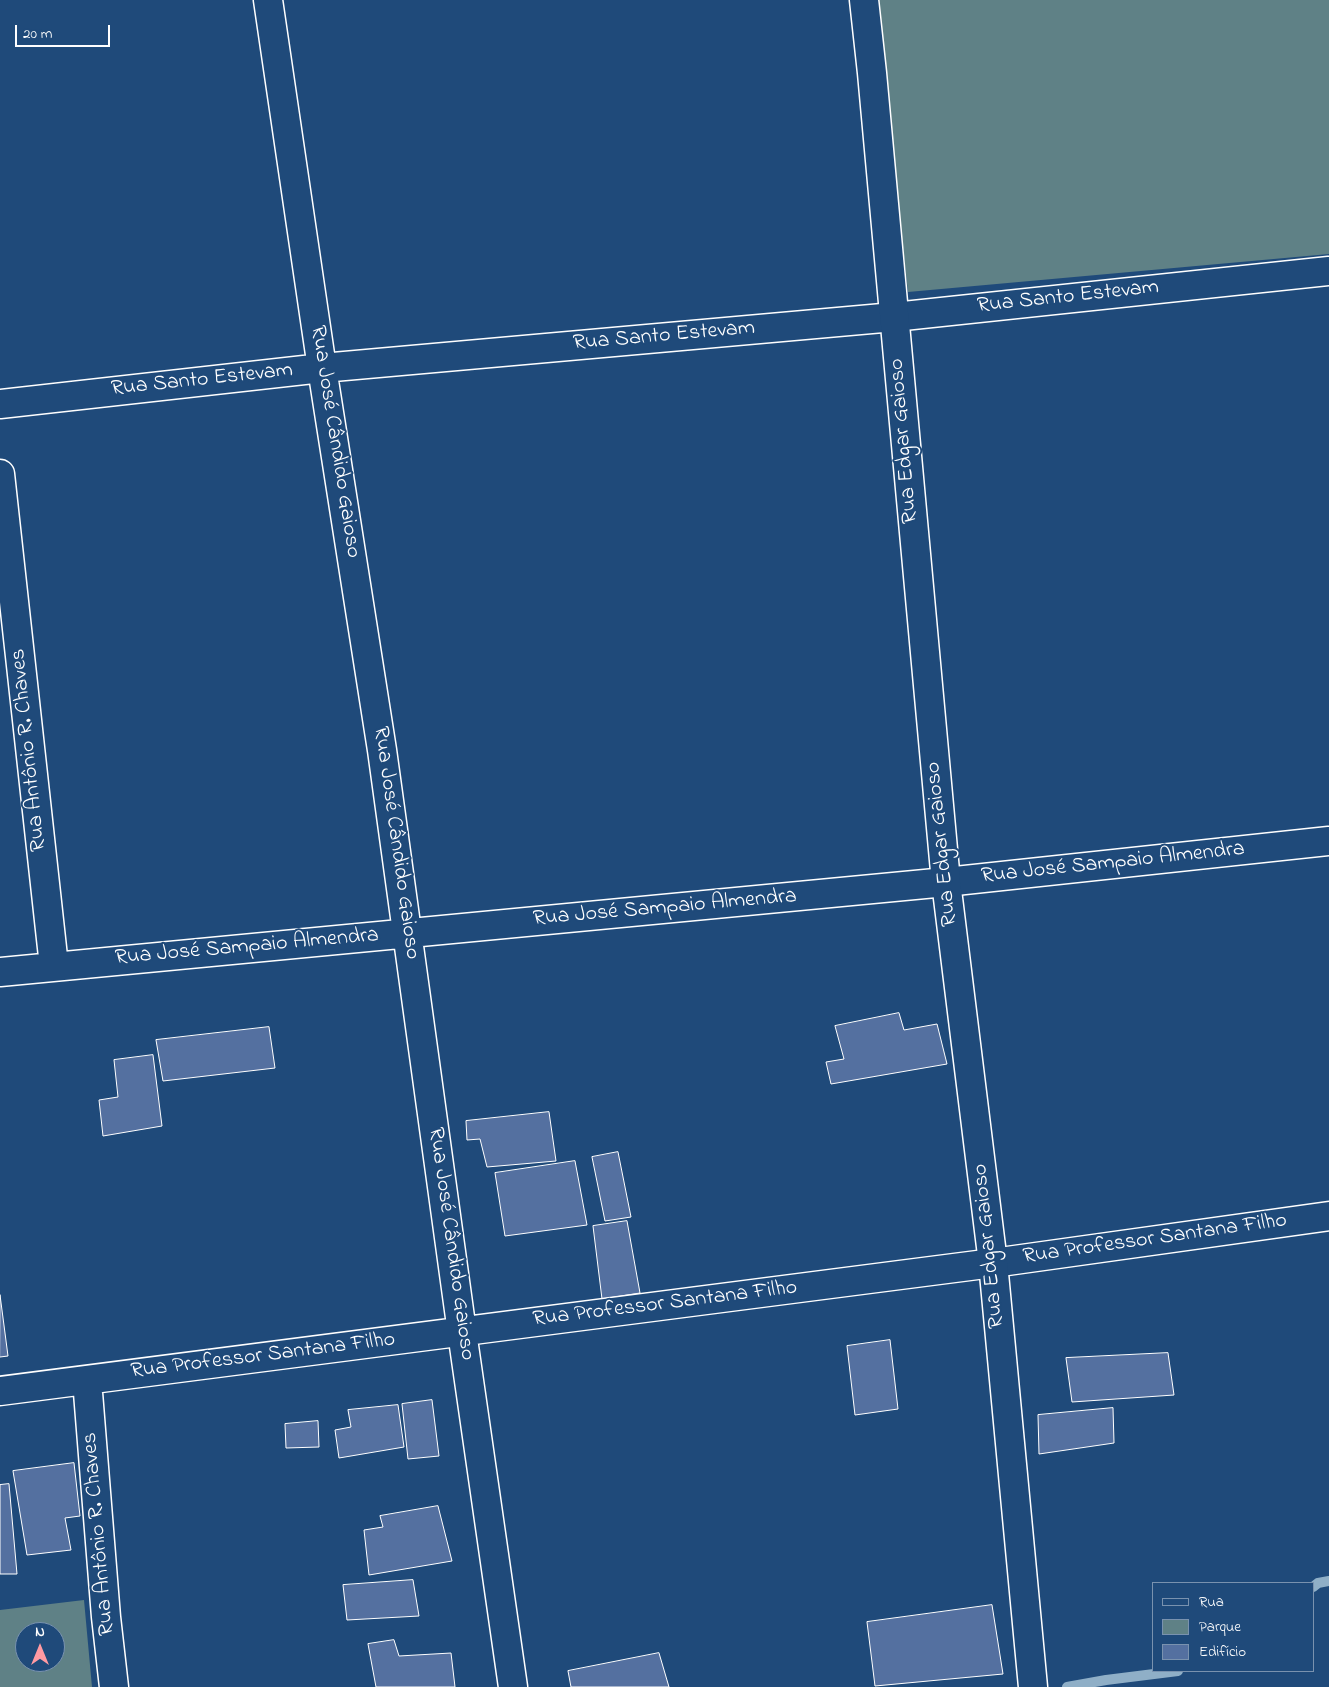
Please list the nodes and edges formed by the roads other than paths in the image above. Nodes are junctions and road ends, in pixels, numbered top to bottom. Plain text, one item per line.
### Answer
1 (268, 0) edge
2 (864, 0) edge
3 (1329, 271) edge
4 (894, 316) junction
5 (322, 368) junction
6 (0, 404) edge
7 (0, 474) edge
8 (1329, 841) edge
9 (946, 882) junction
10 (408, 934) junction
11 (54, 966) junction
12 (0, 972) edge
13 (1329, 1216) edge
14 (993, 1263) junction
15 (462, 1332) junction
16 (87, 1380) junction
17 (0, 1391) edge
18 (114, 1687) edge
19 (513, 1687) edge
20 (1033, 1687) edge

1 - 5 street, Rua José Cândido Gaioso
2 - 4 street, Rua Edgar Gaioso
3 - 4 street, Rua Santo Estevam
4 - 5 street, Rua Santo Estevam
4 - 9 street, Rua Edgar Gaioso
5 - 6 street, Rua Santo Estevam
5 - 10 street, Rua José Cândido Gaioso
7 - 11 street, Rua Antônio R. Chaves
8 - 9 street, Rua José Sampaio Almendra
9 - 10 street, Rua José Sampaio Almendra
9 - 14 street, Rua Edgar Gaioso
10 - 11 street, Rua José Sampaio Almendra
10 - 15 street, Rua José Cândido Gaioso
11 - 12 street, Rua José Sampaio Almendra
13 - 14 street, Rua Professor Santana Filho
14 - 15 street, Rua Professor Santana Filho
14 - 20 street, Rua Edgar Gaioso
15 - 16 street, Rua Professor Santana Filho
15 - 19 street, Rua José Cândido Gaioso
16 - 17 street, Rua Professor Santana Filho
16 - 18 street, Rua Antônio R. Chaves

